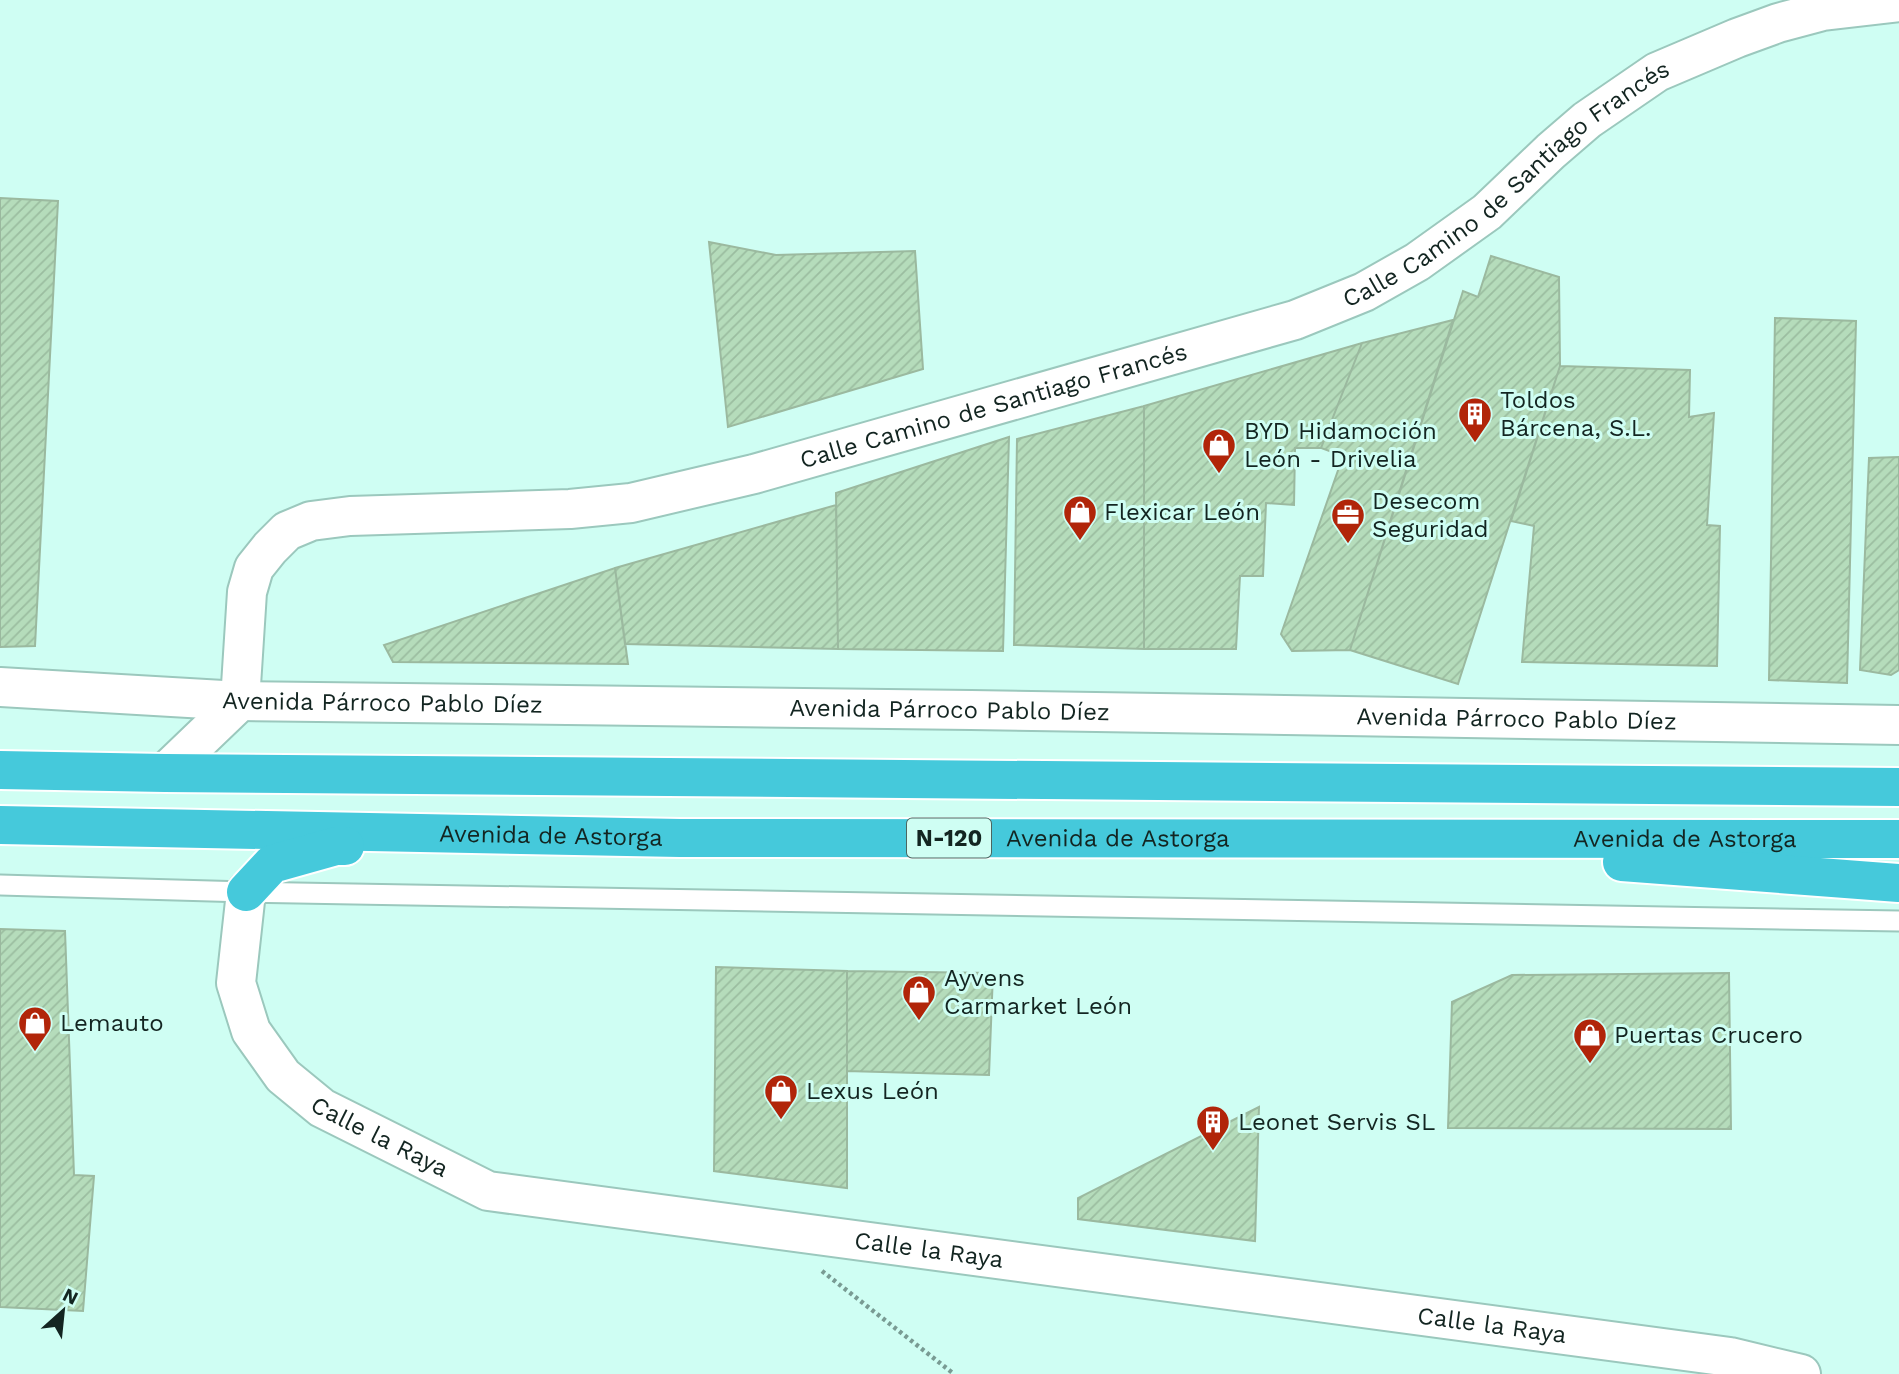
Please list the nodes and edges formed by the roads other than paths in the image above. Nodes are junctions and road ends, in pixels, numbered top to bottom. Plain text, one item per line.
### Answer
1 (1899, 2) edge
2 (0, 687) edge
3 (240, 701) junction
4 (1899, 724) edge
5 (0, 770) edge
6 (165, 774) junction
7 (1899, 787) edge
8 (0, 825) edge
9 (680, 838) junction
10 (1303, 839) junction
11 (1899, 839) edge
12 (1899, 883) edge
13 (0, 885) edge
14 (246, 892) junction
15 (1899, 921) edge
16 (1801, 1374) edge

1 - 3 street, Calle Camino de Santiago Francés
2 - 3 street, Avenida Párroco Pablo Díez
3 - 4 street, Avenida Párroco Pablo Díez
3 - 6 street
5 - 6 highway
6 - 7 highway
8 - 9 highway, Avenida de Astorga / N-120
9 - 10 highway, Avenida de Astorga / N-120
9 - 14 highway
10 - 11 highway, Avenida de Astorga / N-120
10 - 12 highway
13 - 14 lane
14 - 15 lane
14 - 16 street, Calle la Raya

